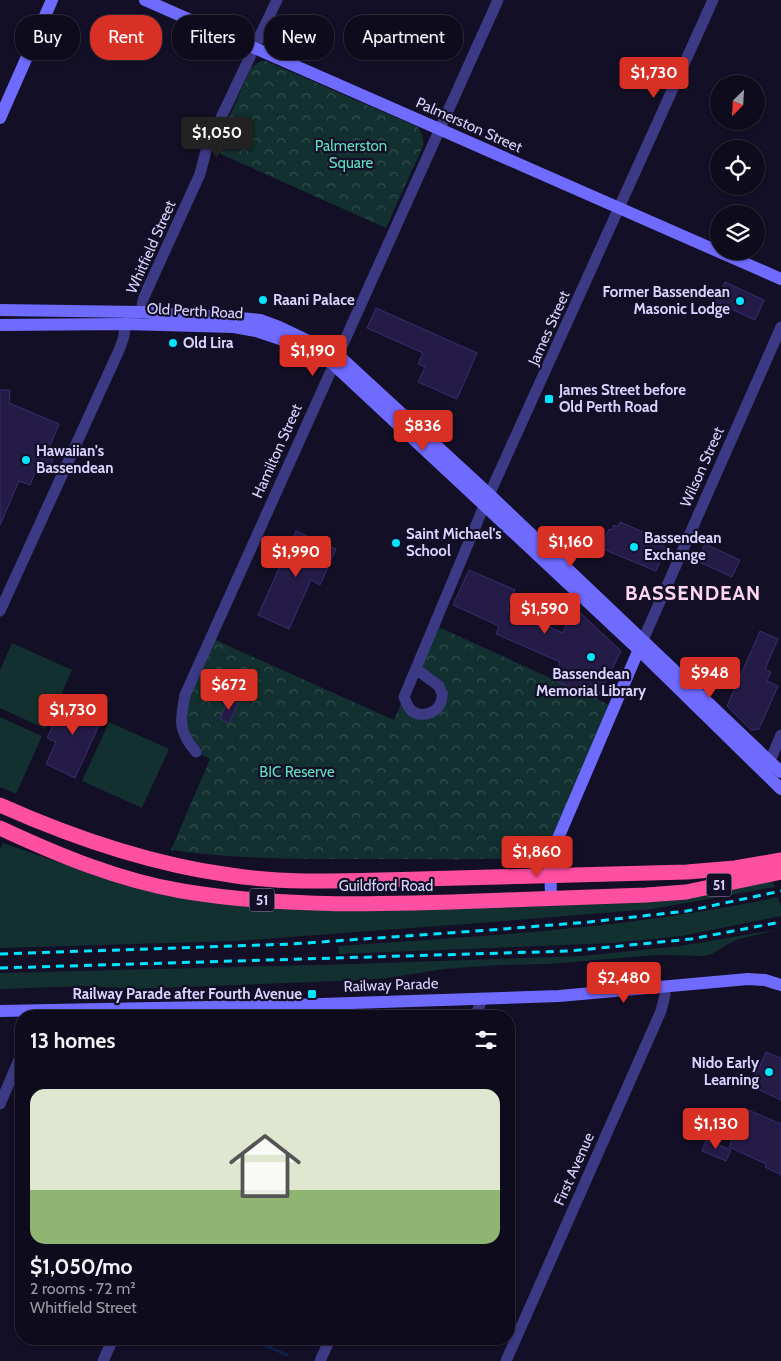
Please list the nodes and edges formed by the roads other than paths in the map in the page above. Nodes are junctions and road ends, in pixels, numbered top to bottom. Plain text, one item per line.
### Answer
1 (52, 0) edge
2 (145, 0) edge
3 (277, 0) edge
4 (498, 0) edge
5 (712, 0) edge
6 (178, 15) edge
7 (254, 49) joint
8 (249, 60) edge
9 (0, 118) edge
10 (440, 129) junction
11 (619, 208) junction
12 (781, 279) edge
13 (0, 310) edge
14 (141, 312) junction
15 (125, 324) junction
16 (0, 325) edge
17 (781, 327) edge
18 (336, 360) junction
19 (487, 500) junction
20 (0, 611) edge
21 (641, 645) junction
22 (416, 669) dead end
23 (781, 735) edge
24 (196, 752) dead end
25 (766, 764) junction
26 (781, 772) edge
27 (781, 789) edge
28 (0, 804) edge
29 (0, 828) edge
30 (781, 860) edge
31 (781, 872) edge
32 (551, 876) junction
33 (551, 898) junction
34 (781, 986) edge
35 (664, 987) junction
36 (484, 998) junction
37 (276, 1010) edge
38 (478, 1010) edge
39 (0, 1011) edge
40 (15, 1012) edge
41 (15, 1069) edge
42 (0, 1104) edge
43 (515, 1341) edge
44 (110, 1345) edge
45 (327, 1345) edge
46 (513, 1345) edge
47 (103, 1361) edge
48 (320, 1361) edge
49 (506, 1361) edge

1 - 9 street
2 - 6 street, Palmerston Street
3 - 7 street, Whitfield Street
4 - 10 street, Hamilton Street
5 - 11 street, James Street
7 - 10 street, Palmerston Street
8 - 14 street, Whitfield Street
10 - 11 street, Palmerston Street
10 - 18 street, Hamilton Street
11 - 12 street, Palmerston Street
11 - 19 street, James Street
13 - 14 street, Old Perth Road
14 - 15 street, Whitfield Street
14 - 18 street, Old Perth Road
15 - 16 street, Old Perth Road
15 - 18 street, Old Perth Road
15 - 20 street
17 - 21 street, Wilson Street
18 - 19 street, Old Perth Road
18 - 24 street, Hamilton Street
19 - 21 street, Old Perth Road
19 - 22 street, James Street
21 - 25 street, Old Perth Road
21 - 32 street, Wilson Street
23 - 25 street
25 - 26 street, Old Perth Road
25 - 27 street, Old Perth Road
28 - 32 highway, Guildford Road / 51
29 - 33 highway, Guildford Road / 51
30 - 32 highway, Guildford Road / 51
31 - 33 highway, Guildford Road / 51
32 - 33 street, Wilson Street
34 - 35 street, Railway Parade
35 - 36 street, Railway Parade
35 - 43 street, First Avenue
36 - 37 street, Railway Parade
36 - 38 street
39 - 40 street, Railway Parade
41 - 42 street
44 - 47 street
45 - 48 street
46 - 49 street, First Avenue

